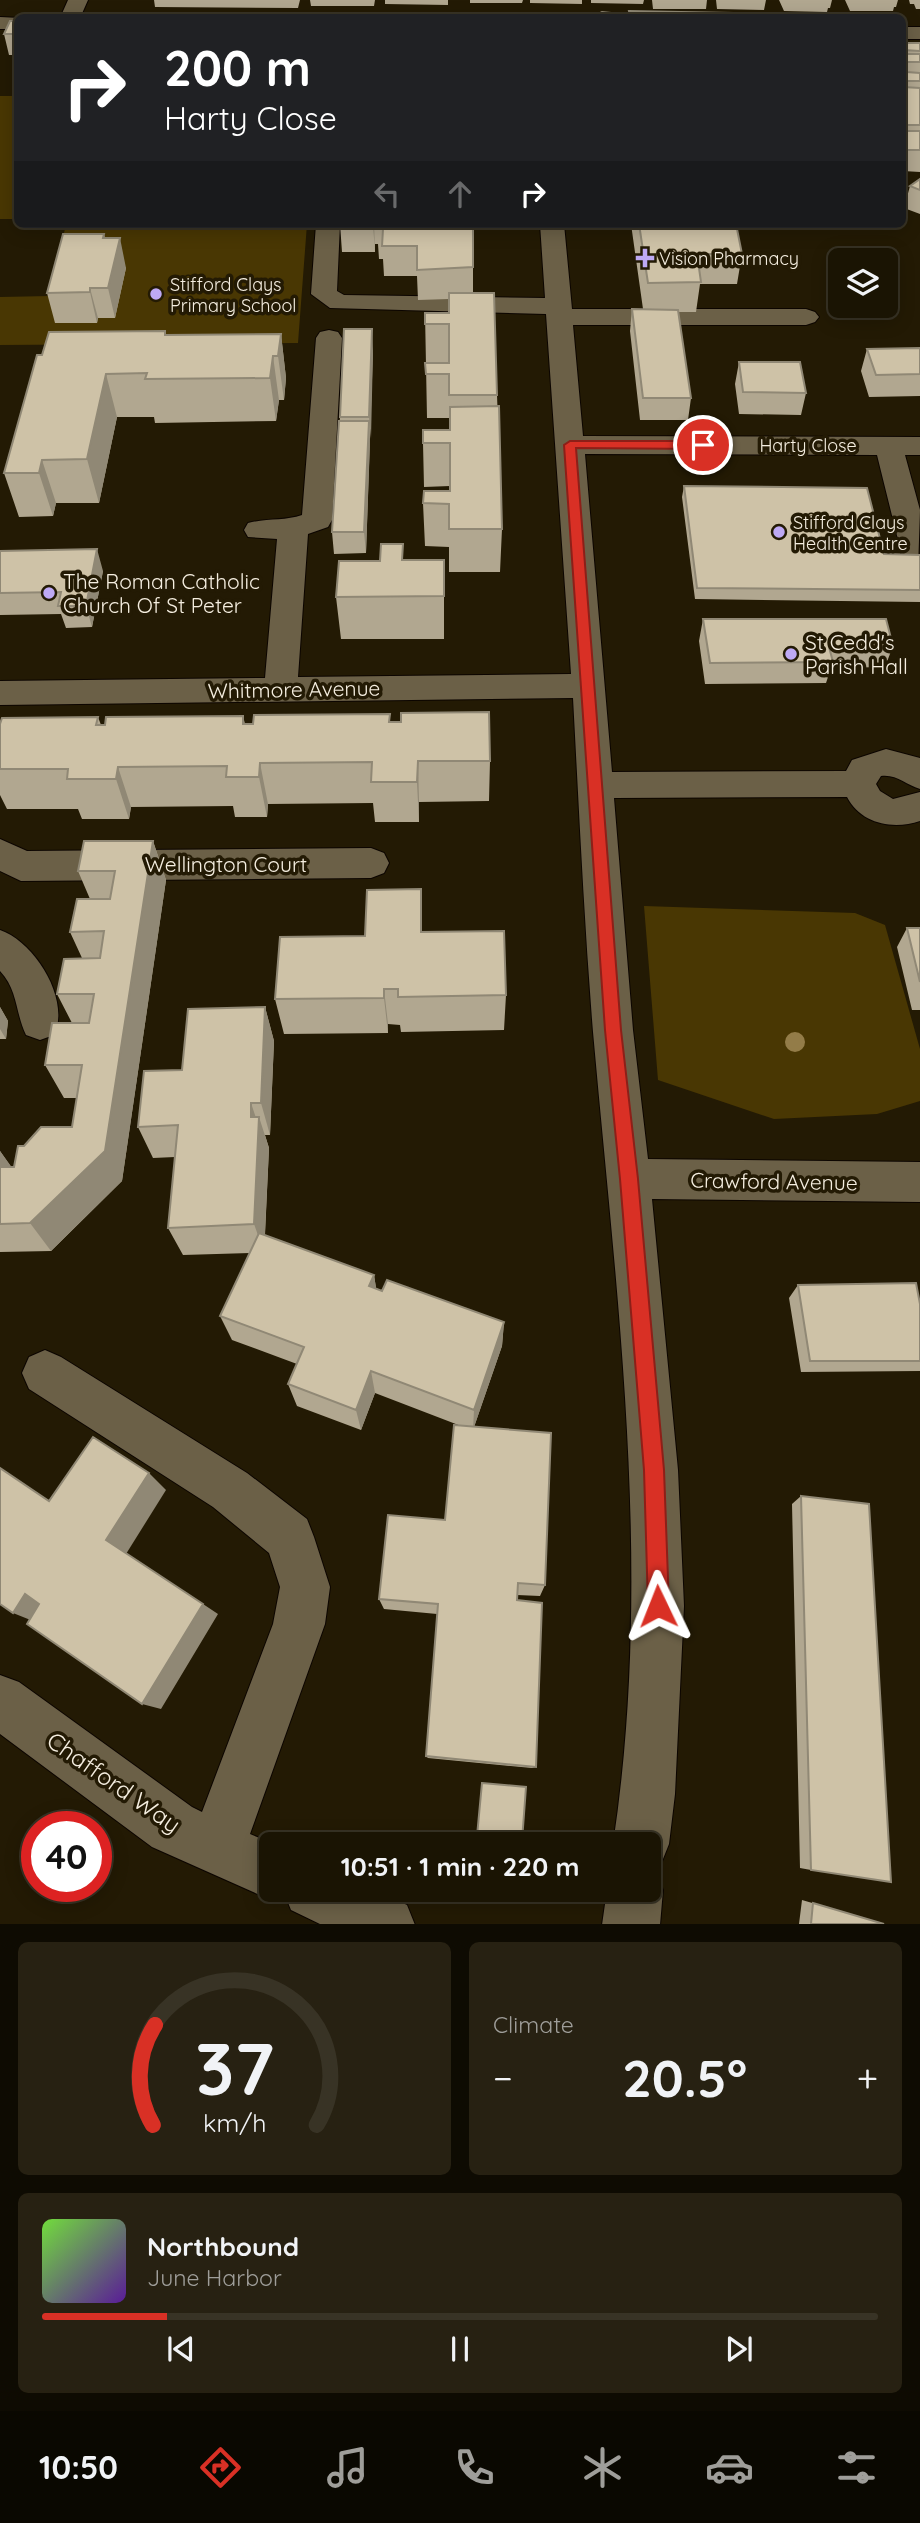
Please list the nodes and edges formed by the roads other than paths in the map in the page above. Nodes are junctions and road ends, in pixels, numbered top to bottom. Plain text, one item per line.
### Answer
1 (328, 228) edge
2 (551, 228) edge
3 (558, 311) junction
4 (806, 317) dead end
5 (329, 338) dead end
6 (570, 445) junction
7 (889, 446) junction
8 (920, 446) edge
9 (293, 529) junction
10 (259, 530) dead end
11 (918, 560) edge
12 (589, 687) junction
13 (281, 690) junction
14 (9, 693) edge
15 (9, 730) edge
16 (920, 776) edge
17 (595, 785) junction
18 (858, 785) junction
19 (920, 806) edge
20 (0, 853) edge
21 (371, 863) dead end
22 (0, 946) edge
23 (40, 1023) dead end
24 (629, 1179) junction
25 (920, 1182) edge
26 (45, 1373) dead end
27 (0, 1701) edge
28 (643, 1832) edge
29 (216, 1847) junction
30 (259, 1867) edge
31 (338, 1902) edge
32 (634, 1902) edge
33 (387, 1924) edge
34 (631, 1924) edge

1 - 3 street
2 - 3 street
3 - 4 street
3 - 6 street
5 - 9 street
6 - 7 street, Harty Close
6 - 12 street
7 - 8 street, Harty Close
7 - 11 street
9 - 10 street
9 - 13 street
12 - 13 street, Whitmore Avenue
12 - 17 street
13 - 14 street, Whitmore Avenue
14 - 15 street
16 - 18 street
17 - 18 street
17 - 24 street
18 - 19 street
20 - 21 street, Wellington Court
22 - 23 street
24 - 25 street, Crawford Avenue
24 - 28 street
26 - 29 street
27 - 29 street, Chafford Way
29 - 30 street, Chafford Way
31 - 33 street
32 - 34 street

